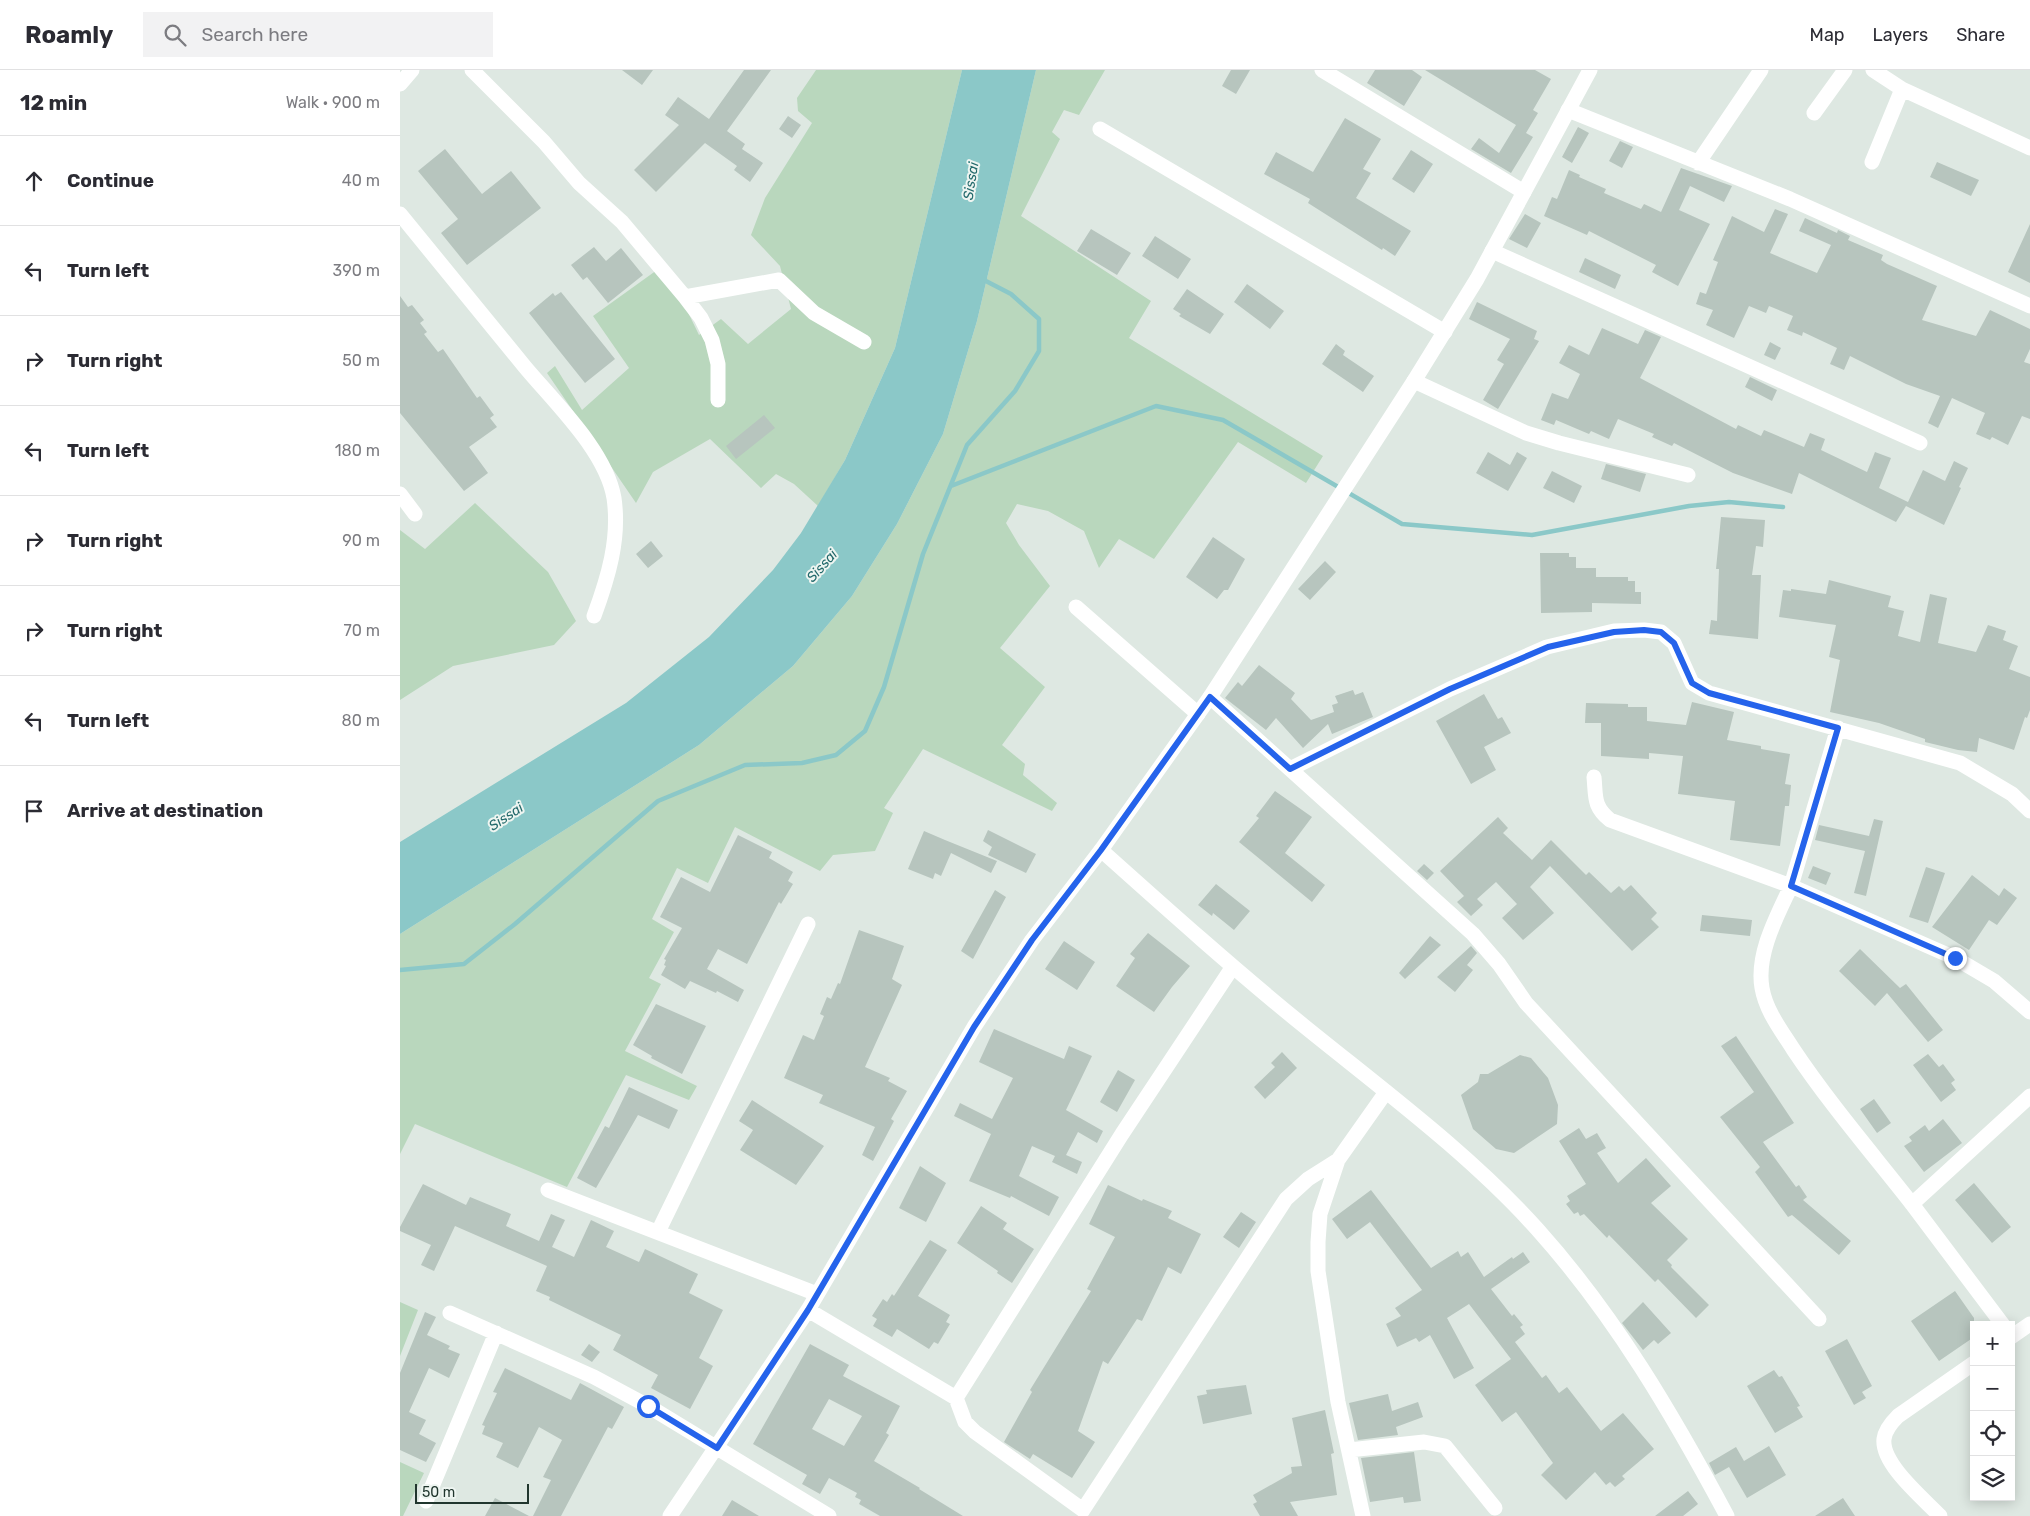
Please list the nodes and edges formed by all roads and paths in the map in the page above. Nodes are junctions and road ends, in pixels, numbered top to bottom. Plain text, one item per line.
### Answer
1 (412, 70) edge
2 (472, 70) edge
3 (1322, 70) edge
4 (1590, 70) edge
5 (1761, 70) edge
6 (1845, 70) edge
7 (1874, 70) edge
8 (400, 84) edge
9 (1902, 89) junction
10 (1568, 110) junction
11 (1814, 113) dead end
12 (1100, 129) dead end
13 (2030, 148) edge
14 (1872, 162) dead end
15 (1698, 163) junction
16 (1524, 192) junction
17 (400, 214) edge
18 (1492, 251) junction
19 (685, 297) junction
20 (2030, 306) edge
21 (1445, 332) junction
22 (864, 342) dead end
23 (1414, 381) junction
24 (718, 400) dead end
25 (1920, 443) dead end
26 (1688, 475) dead end
27 (400, 494) edge
28 (415, 514) dead end
29 (1076, 607) dead end
30 (594, 616) dead end
31 (1210, 697) junction
32 (1198, 714) junction
33 (1838, 728) junction
34 (1290, 769) junction
35 (1594, 777) dead end
36 (2030, 811) edge
37 (1101, 850) junction
38 (1791, 886) junction
39 (808, 924) dead end
40 (1232, 968) junction
41 (2030, 1012) edge
42 (1386, 1092) junction
43 (2030, 1096) edge
44 (1338, 1160) junction
45 (548, 1190) dead end
46 (1912, 1204) junction
47 (658, 1232) junction
48 (817, 1294) junction
49 (808, 1310) junction
50 (450, 1313) dead end
51 (1819, 1319) dead end
52 (2000, 1321) edge
53 (2030, 1324) edge
54 (496, 1333) junction
55 (2015, 1334) edge
56 (1970, 1366) edge
57 (956, 1398) junction
58 (717, 1448) junction
59 (1349, 1450) junction
60 (426, 1501) dead end
61 (1495, 1508) dead end
62 (1081, 1513) edge
63 (670, 1516) edge
64 (829, 1516) edge
65 (1363, 1516) edge
66 (1727, 1516) edge
67 (1940, 1516) edge

1 - 8 street
2 - 19 street
3 - 16 street
4 - 10 street
5 - 15 street
6 - 11 street
7 - 9 street
9 - 13 street
9 - 14 street
10 - 15 street
10 - 16 street
12 - 21 street
15 - 20 street
16 - 18 street
17 - 30 street
18 - 21 street
18 - 25 street
19 - 22 street
19 - 24 street
21 - 23 street
23 - 26 street
23 - 31 street
27 - 28 street
29 - 32 street
31 - 32 street
31 - 34 street
32 - 37 street
33 - 34 street
33 - 36 street
33 - 38 street
34 - 51 street
35 - 38 street
37 - 40 street
37 - 48 street
38 - 41 street
38 - 46 street
39 - 47 street
40 - 42 street
40 - 57 street
42 - 44 street
42 - 66 street
43 - 46 street
44 - 59 street
44 - 62 street
45 - 47 street
46 - 52 street
47 - 48 street
48 - 49 street
49 - 57 street
49 - 58 street
50 - 54 street
53 - 55 street
54 - 58 street
54 - 60 street
56 - 67 street
57 - 62 street
58 - 63 street
58 - 64 street
59 - 61 street
59 - 65 street

